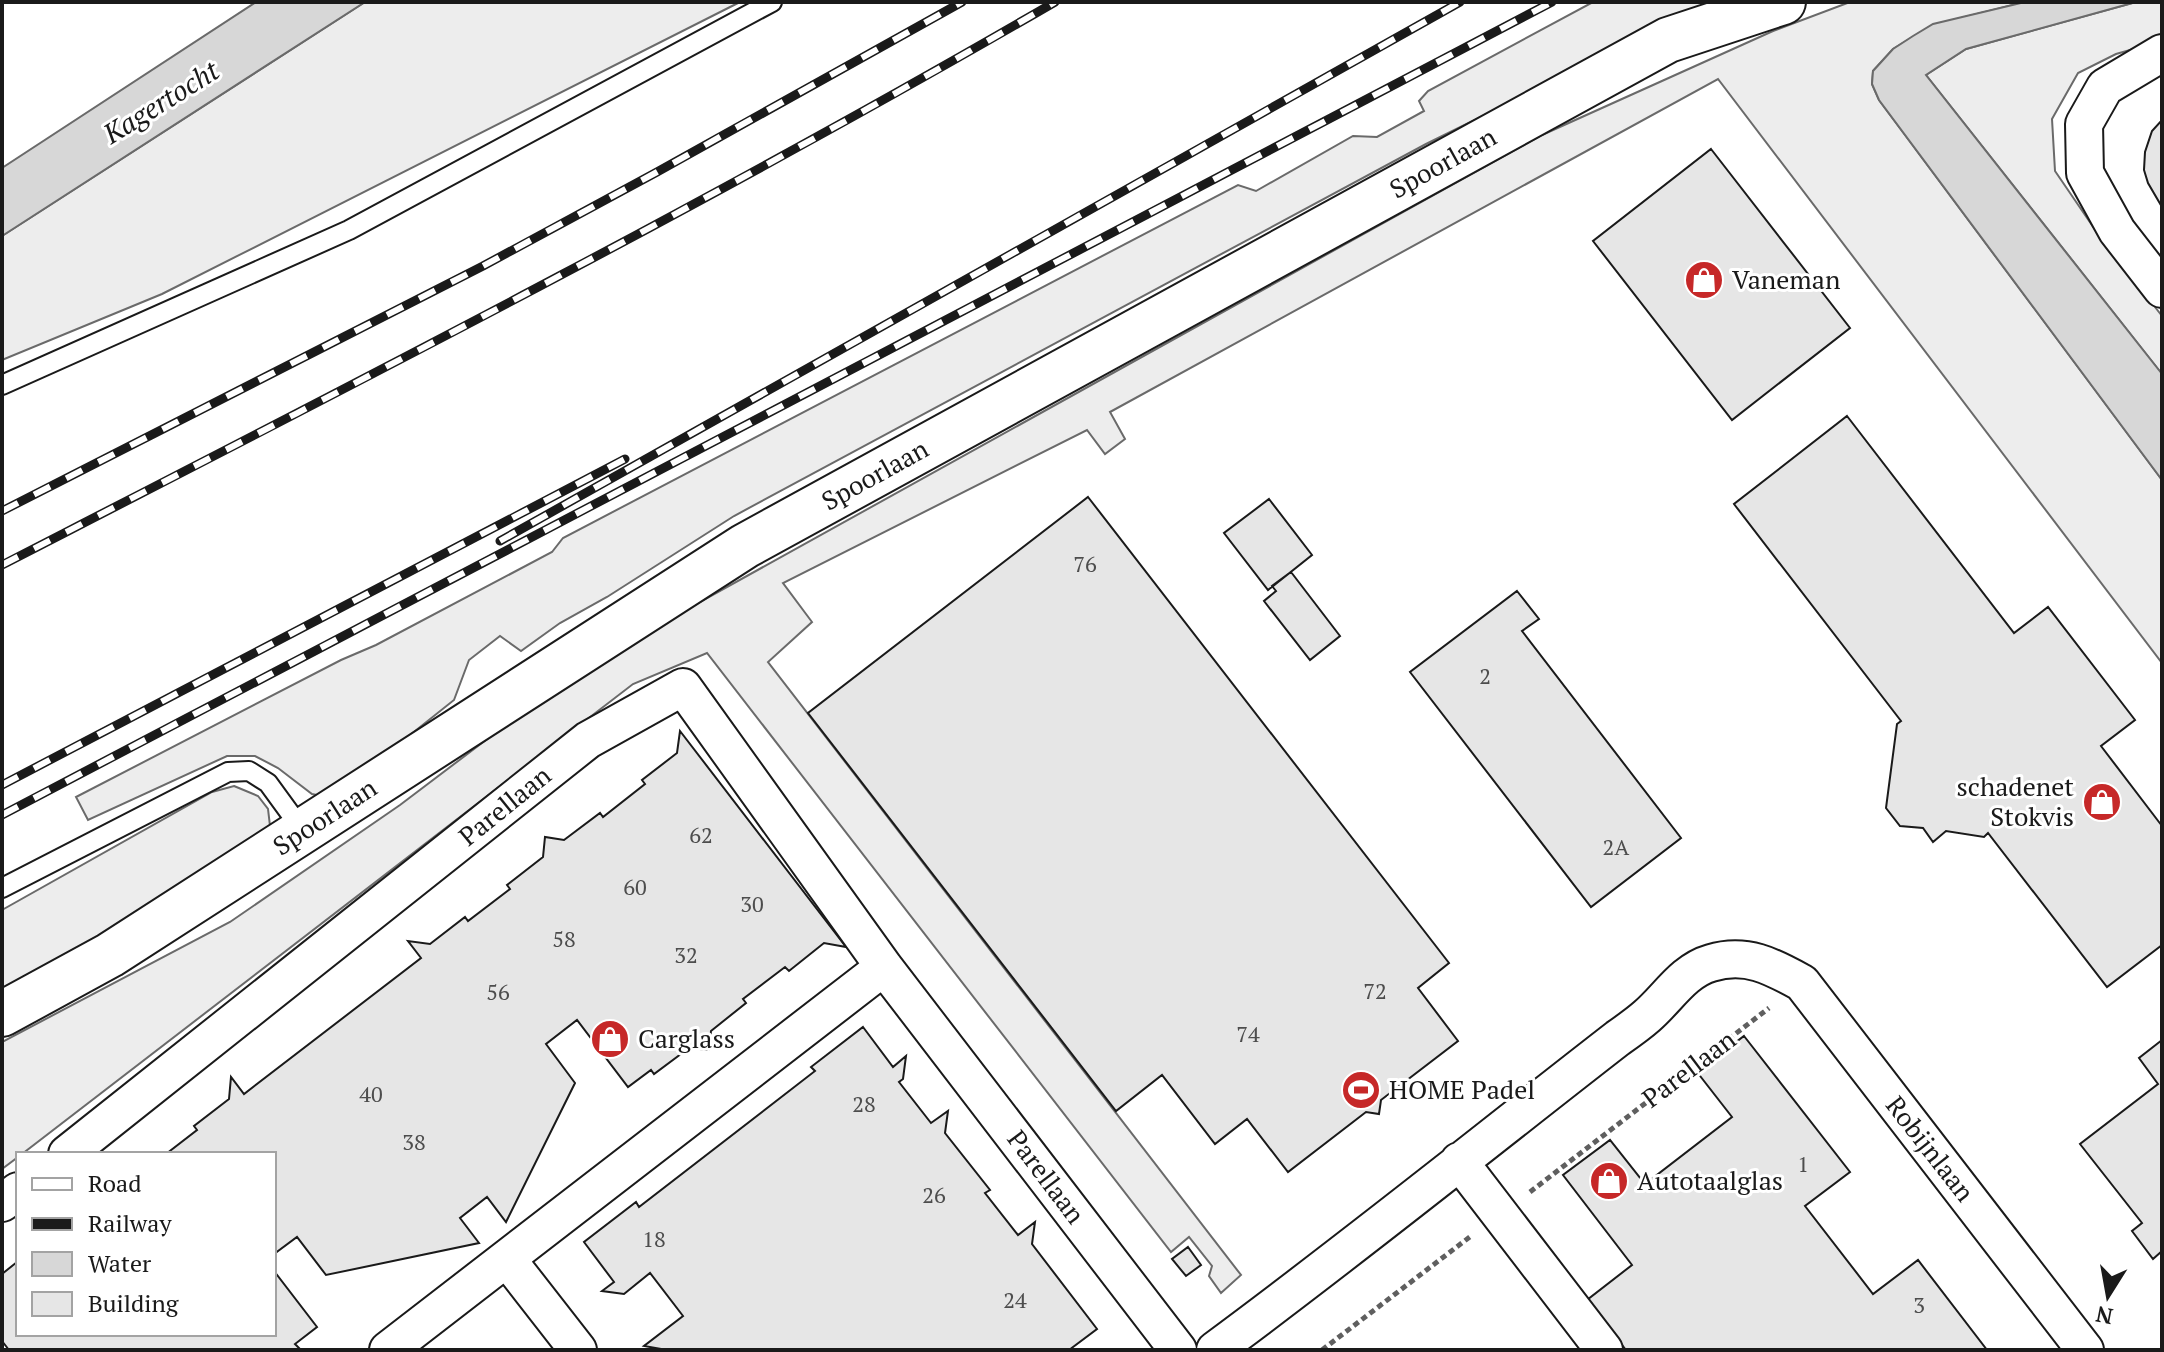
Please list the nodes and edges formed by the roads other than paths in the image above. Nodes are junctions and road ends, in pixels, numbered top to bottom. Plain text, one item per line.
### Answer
1 (772, 2) edge
2 (1783, 2) edge
3 (2162, 53) edge
4 (2162, 289) edge
5 (2, 385) edge
6 (303, 831) junction
7 (2, 888) edge
8 (884, 967) junction
9 (2, 1014) edge
10 (70, 1152) edge
11 (1459, 1161) junction
12 (507, 1259) junction
13 (388, 1350) edge
14 (578, 1350) edge
15 (1178, 1350) edge
16 (1215, 1350) edge
17 (1604, 1350) edge
18 (2085, 1350) edge

1 - 5 lane
2 - 6 main road, Spoorlaan
3 - 4 street
6 - 7 lane
6 - 9 main road, Spoorlaan
8 - 10 street, Parellaan
8 - 12 street
8 - 15 street, Parellaan
11 - 16 street
11 - 17 street
11 - 18 street, Robijnlaan
12 - 13 street
12 - 14 street

